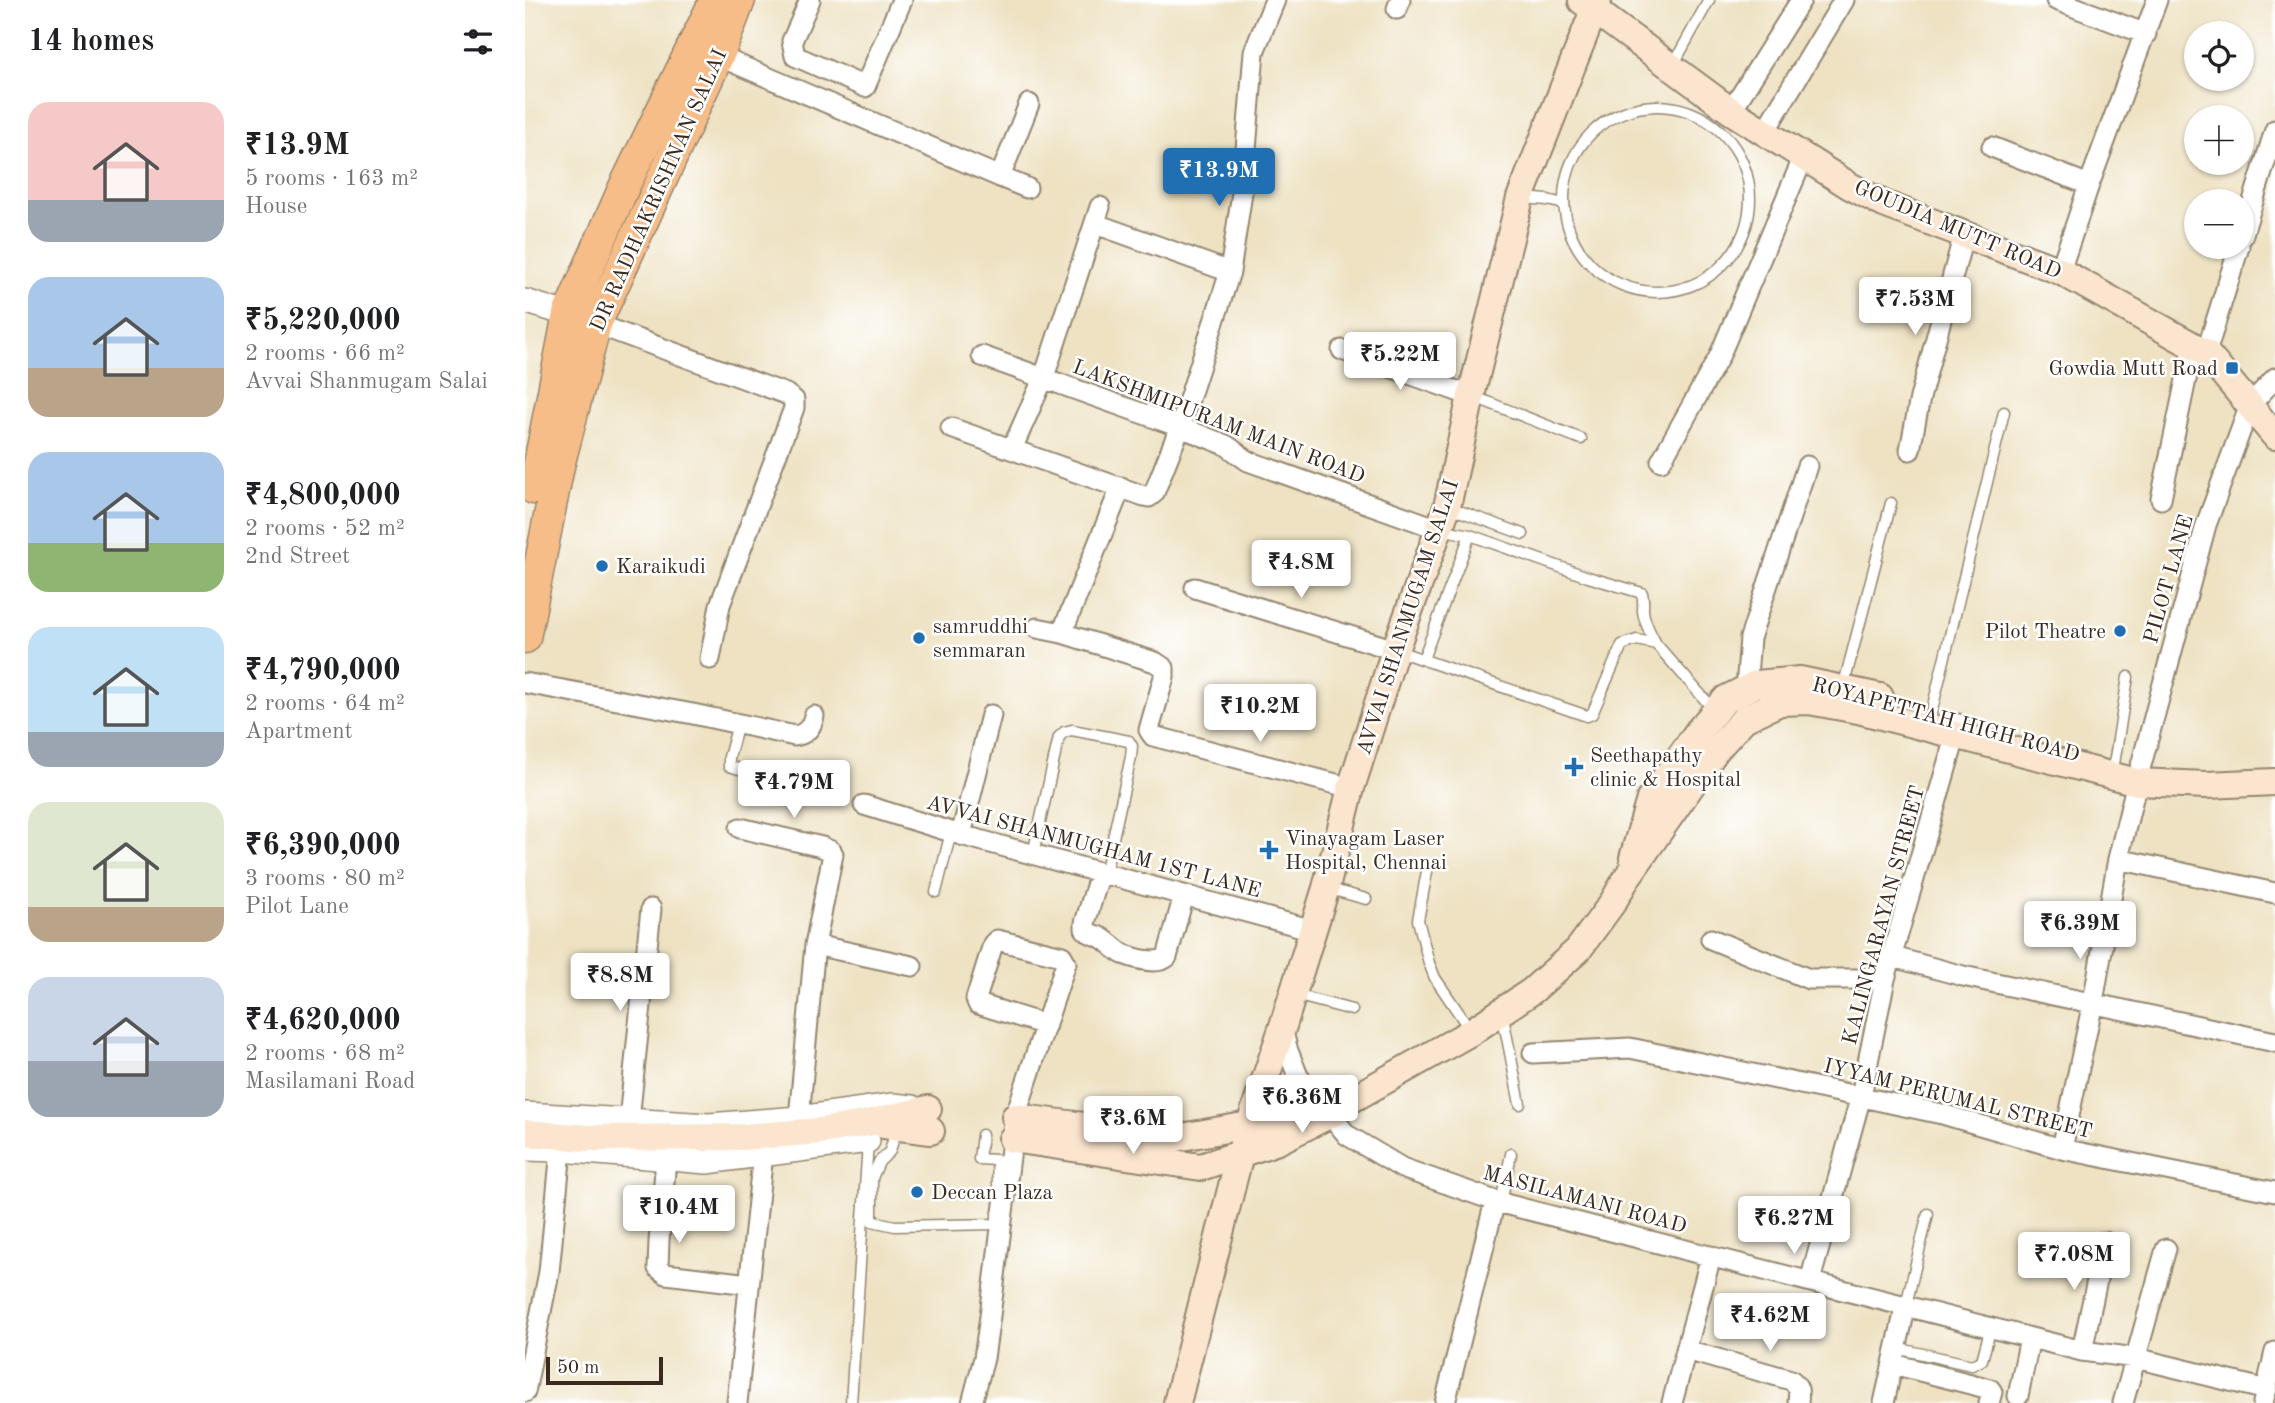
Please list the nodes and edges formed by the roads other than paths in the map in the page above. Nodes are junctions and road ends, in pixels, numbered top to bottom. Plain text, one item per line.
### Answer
1 (702, 0) edge
2 (715, 0) edge
3 (740, 0) edge
4 (755, 0) edge
5 (810, 0) edge
6 (902, 0) edge
7 (1275, 0) edge
8 (1709, 0) edge
9 (1801, 0) edge
10 (1844, 0) edge
11 (2056, 0) edge
12 (2157, 0) edge
13 (1591, 3) edge
14 (730, 29) junction
15 (2145, 34) junction
16 (708, 47) junction
17 (1672, 67) junction
18 (865, 87) junction
19 (1029, 104) dead end
20 (1731, 111) junction
21 (858, 116) junction
22 (2275, 130) edge
23 (1765, 131) junction
24 (1992, 147) dead end
25 (1804, 156) junction
26 (1000, 177) junction
27 (2089, 185) junction
28 (1027, 188) dead end
29 (1520, 198) junction
30 (2254, 198) edge
31 (1564, 204) junction
32 (1964, 234) junction
33 (2234, 259) edge
34 (2060, 271) junction
35 (1230, 272) junction
36 (525, 300) edge
37 (582, 319) junction
38 (1342, 350) dead end
39 (2199, 350) junction
40 (982, 356) dead end
41 (1044, 377) junction
42 (2275, 378) edge
43 (1471, 396) junction
44 (2250, 405) junction
45 (2004, 412) dead end
46 (1180, 427) junction
47 (951, 428) dead end
48 (2275, 436) edge
49 (1581, 439) dead end
50 (1011, 449) junction
51 (1910, 450) dead end
52 (1661, 461) dead end
53 (1807, 466) dead end
54 (1121, 487) junction
55 (2161, 499) dead end
56 (1891, 503) dead end
57 (1443, 518) junction
58 (525, 534) edge
59 (1470, 534) junction
60 (1523, 534) dead end
61 (1195, 587) dead end
62 (1037, 628) dead end
63 (1062, 633) junction
64 (525, 638) edge
65 (1656, 644) junction
66 (1395, 650) junction
67 (710, 659) dead end
68 (1423, 659) junction
69 (2128, 677) dead end
70 (525, 683) edge
71 (1843, 688) junction
72 (1746, 689) junction
73 (1716, 711) junction
74 (1931, 714) junction
75 (991, 715) dead end
76 (814, 716) dead end
77 (739, 724) junction
78 (1957, 729) junction
79 (2114, 764) junction
80 (2140, 770) junction
81 (2275, 771) edge
82 (2275, 782) edge
83 (1351, 788) junction
84 (836, 798) dead end
85 (864, 805) dead end
86 (740, 828) dead end
87 (956, 833) junction
88 (1033, 854) junction
89 (2118, 859) junction
90 (1428, 866) dead end
91 (1102, 874) junction
92 (1628, 876) junction
93 (1325, 888) junction
94 (936, 891) dead end
95 (2275, 893) edge
96 (1184, 895) junction
97 (1366, 899) dead end
98 (651, 909) dead end
99 (1313, 930) junction
100 (1711, 939) dead end
101 (815, 945) junction
102 (1893, 957) junction
103 (912, 965) dead end
104 (1885, 979) junction
105 (1292, 995) junction
106 (2093, 1002) junction
107 (1352, 1010) dead end
108 (1502, 1011) junction
109 (1046, 1025) junction
110 (1282, 1029) junction
111 (1471, 1032) junction
112 (2275, 1042) edge
113 (1533, 1053) dead end
114 (1861, 1096) junction
115 (1520, 1104) dead end
116 (1334, 1107) junction
117 (525, 1114) edge
118 (799, 1118) junction
119 (629, 1120) junction
120 (930, 1120) joint
121 (1249, 1125) junction
122 (1013, 1128) junction
123 (868, 1132) junction
124 (525, 1133) edge
125 (982, 1135) dead end
126 (894, 1137) dead end
127 (525, 1149) edge
128 (2062, 1149) junction
129 (561, 1150) junction
130 (763, 1153) junction
131 (1240, 1154) junction
132 (1511, 1154) dead end
133 (666, 1159) junction
134 (1002, 1184) junction
135 (2275, 1192) edge
136 (1498, 1202) junction
137 (1927, 1214) dead end
138 (2105, 1242) dead end
139 (2166, 1249) dead end
140 (1711, 1256) junction
141 (1810, 1281) junction
142 (749, 1284) junction
143 (1906, 1305) junction
144 (1991, 1327) junction
145 (2030, 1338) junction
146 (1686, 1350) junction
147 (2082, 1351) junction
148 (2275, 1352) edge
149 (1895, 1356) junction
150 (2136, 1358) junction
151 (525, 1392) edge
152 (2018, 1396) dead end
153 (2265, 1396) edge
154 (737, 1403) edge
155 (851, 1403) edge
156 (972, 1403) edge
157 (1177, 1403) edge
158 (1445, 1403) edge
159 (1672, 1403) edge
160 (1798, 1403) edge
161 (1885, 1403) edge
162 (1989, 1403) edge
163 (2123, 1403) edge

1 - 16 main road
2 - 16 main road
3 - 14 main road
4 - 14 main road
5 - 18 street
6 - 18 street
7 - 35 street
8 - 17 lane
9 - 20 street
10 - 23 street
11 - 15 street
12 - 15 street
13 - 17 main road, GOUDIA MUTT ROAD
13 - 29 main road, AVVAI SHANMUGAM SALAI
14 - 16 main road, DR RADHAKRISHNAN SALAI
15 - 27 street
16 - 21 street
16 - 37 main road, DR RADHAKRISHNAN SALAI
17 - 20 main road, GOUDIA MUTT ROAD
18 - 21 street
19 - 26 street
20 - 23 main road, GOUDIA MUTT ROAD
21 - 26 street
22 - 30 street
23 - 25 main road, GOUDIA MUTT ROAD
24 - 27 street
25 - 32 main road, GOUDIA MUTT ROAD
25 - 52 street
26 - 28 street
27 - 34 street
29 - 31 lane
29 - 43 main road, AVVAI SHANMUGAM SALAI
31 - 31 lane
32 - 34 main road, GOUDIA MUTT ROAD
32 - 51 street
33 - 39 street
34 - 39 main road, GOUDIA MUTT ROAD
35 - 41 street
35 - 46 street
36 - 37 street
37 - 58 main road, DR RADHAKRISHNAN SALAI
37 - 64 main road, DR RADHAKRISHNAN SALAI
37 - 67 street
38 - 43 street
39 - 44 main road, GOUDIA MUTT ROAD
39 - 55 street
40 - 41 street, LAKSHMIPURAM MAIN ROAD
41 - 46 street, LAKSHMIPURAM MAIN ROAD
41 - 50 street
42 - 44 street
43 - 49 lane
43 - 57 main road, AVVAI SHANMUGAM SALAI
44 - 48 main road, GOUDIA MUTT ROAD
44 - 80 street, PILOT LANE
45 - 74 lane
46 - 54 street
46 - 57 street, LAKSHMIPURAM MAIN ROAD
47 - 50 street
50 - 54 street
53 - 72 street
54 - 63 street
56 - 71 lane
57 - 59 lane
57 - 60 lane
57 - 66 main road, AVVAI SHANMUGAM SALAI
59 - 65 lane
59 - 68 lane
61 - 66 street
62 - 63 street
63 - 83 street
65 - 68 lane
65 - 73 lane
66 - 68 lane
66 - 83 main road, AVVAI SHANMUGAM SALAI
69 - 79 lane
70 - 77 street
71 - 72 main road, ROYAPETTAH HIGH ROAD
71 - 74 main road, ROYAPETTAH HIGH ROAD
72 - 73 main road, ROYAPETTAH HIGH ROAD
73 - 92 main road, ROYAPETTAH HIGH ROAD
74 - 78 main road, ROYAPETTAH HIGH ROAD
75 - 87 street
76 - 77 street
77 - 84 lane
78 - 79 main road, ROYAPETTAH HIGH ROAD
78 - 80 main road, ROYAPETTAH HIGH ROAD
78 - 92 main road, ROYAPETTAH HIGH ROAD
78 - 102 street, KALINGARAYAN STREET
79 - 80 main road, ROYAPETTAH HIGH ROAD
80 - 81 main road, ROYAPETTAH HIGH ROAD
80 - 82 main road, ROYAPETTAH HIGH ROAD
80 - 89 street, PILOT LANE
83 - 93 main road, AVVAI SHANMUGAM SALAI
85 - 87 street, AVVAI SHANMUGHAM 1ST LANE
86 - 101 street
87 - 88 street, AVVAI SHANMUGHAM 1ST LANE
87 - 94 lane
88 - 91 street, AVVAI SHANMUGHAM 1ST LANE
88 - 91 lane
89 - 95 street
89 - 106 street, PILOT LANE
90 - 111 lane
91 - 96 street, AVVAI SHANMUGHAM 1ST LANE
91 - 96 street
92 - 108 main road
93 - 97 lane
93 - 99 main road, AVVAI SHANMUGAM SALAI
96 - 99 street, AVVAI SHANMUGHAM 1ST LANE
98 - 119 street
99 - 105 main road, AVVAI SHANMUGAM SALAI
100 - 104 street
101 - 103 street
101 - 118 street
102 - 104 street, KALINGARAYAN STREET
102 - 106 street
104 - 114 street, KALINGARAYAN STREET
105 - 107 lane
105 - 110 main road, AVVAI SHANMUGAM SALAI
106 - 112 street
106 - 128 street, PILOT LANE
108 - 111 main road
108 - 115 lane
109 - 109 street
109 - 122 street
110 - 116 street, MASILAMANI ROAD
110 - 121 main road, AVVAI SHANMUGAM SALAI
111 - 116 main road
113 - 114 street, IYYAM PERUMAL STREET
114 - 128 street, IYYAM PERUMAL STREET
114 - 141 street, KALINGARAYAN STREET
116 - 121 main road
116 - 131 main road
116 - 136 street, MASILAMANI ROAD
117 - 119 street
118 - 119 street
118 - 120 street
120 - 123 main road
121 - 122 main road
121 - 131 main road, AVVAI SHANMUGAM SALAI
122 - 131 main road
122 - 134 street
123 - 124 main road
123 - 130 street
123 - 155 lane
125 - 134 lane
126 - 134 lane
127 - 129 street
128 - 135 street, IYYAM PERUMAL STREET
129 - 133 street
129 - 151 street
130 - 133 street
130 - 142 street
131 - 157 main road, AVVAI SHANMUGAM SALAI
132 - 136 lane
133 - 142 street
134 - 156 street
136 - 140 street, MASILAMANI ROAD
136 - 158 street
137 - 143 lane
138 - 147 street
139 - 150 street
140 - 141 street, MASILAMANI ROAD
140 - 146 street
141 - 143 street, MASILAMANI ROAD
142 - 154 street
143 - 144 street, MASILAMANI ROAD
143 - 149 street
144 - 145 street, MASILAMANI ROAD
144 - 149 lane
145 - 147 street, MASILAMANI ROAD
145 - 152 street
146 - 159 street
146 - 160 street
147 - 150 street, MASILAMANI ROAD
148 - 153 street
149 - 161 street
149 - 162 street
150 - 153 street, MASILAMANI ROAD
150 - 163 street

